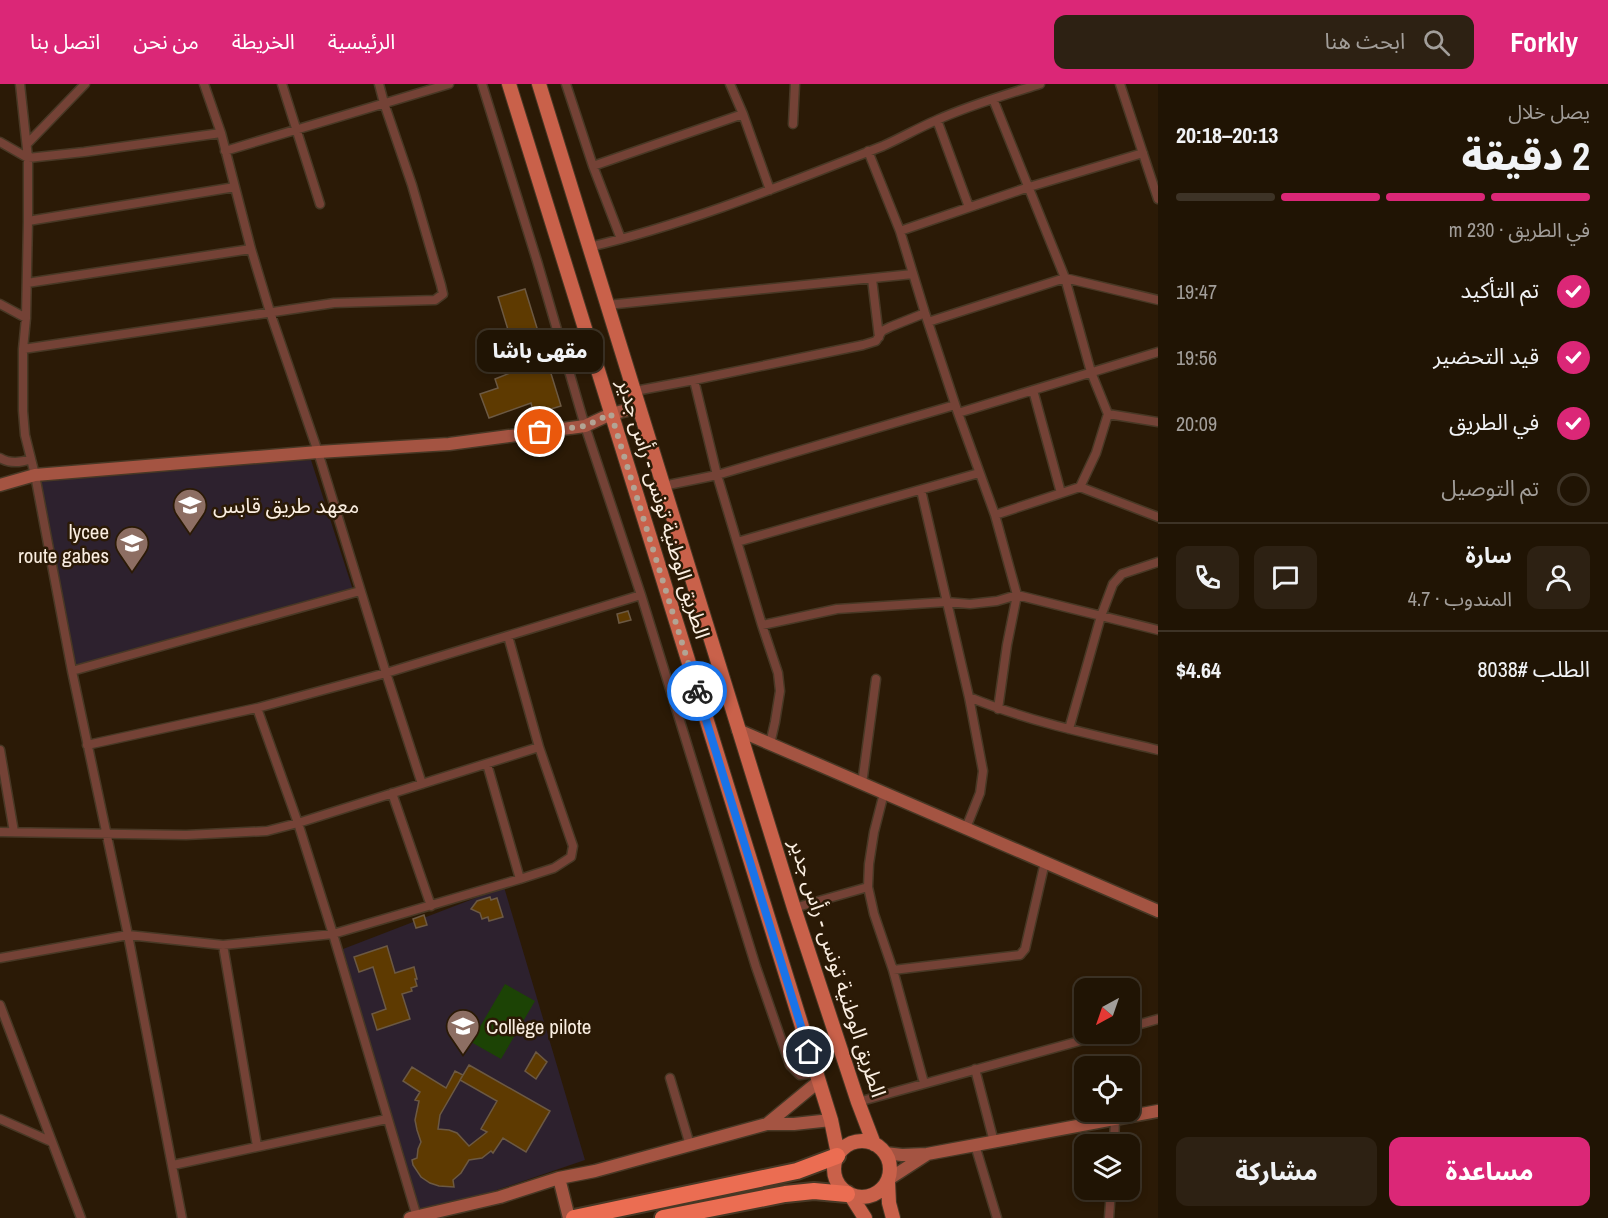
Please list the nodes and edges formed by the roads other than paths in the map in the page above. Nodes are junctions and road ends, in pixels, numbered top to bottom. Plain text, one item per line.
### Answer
1 (20, 84) edge
2 (85, 84) edge
3 (204, 84) edge
4 (282, 84) edge
5 (379, 84) edge
6 (449, 84) edge
7 (482, 84) edge
8 (509, 84) edge
9 (539, 84) edge
10 (566, 84) edge
11 (730, 84) edge
12 (795, 84) edge
13 (1040, 84) edge
14 (1120, 84) edge
15 (993, 99) junction
16 (384, 103) junction
17 (743, 114) junction
18 (937, 120) junction
19 (793, 124) dead end
20 (297, 130) junction
21 (221, 133) junction
22 (0, 142) edge
23 (27, 144) junction
24 (225, 151) junction
25 (868, 151) junction
26 (1143, 153) junction
27 (28, 158) junction
28 (593, 166) junction
29 (235, 187) junction
30 (1029, 187) junction
31 (770, 190) junction
32 (1158, 200) edge
33 (320, 204) dead end
34 (969, 207) junction
35 (28, 221) junction
36 (900, 231) junction
37 (621, 239) junction
38 (589, 247) junction
39 (251, 249) junction
40 (913, 274) junction
41 (1065, 278) junction
42 (872, 279) junction
43 (27, 283) junction
44 (1158, 300) edge
45 (0, 304) edge
46 (607, 305) junction
47 (270, 312) junction
48 (26, 318) junction
49 (926, 318) junction
50 (879, 337) junction
51 (23, 349) junction
52 (1158, 352) edge
53 (1091, 372) junction
54 (694, 381) junction
55 (1033, 390) junction
56 (635, 391) junction
57 (639, 407) junction
58 (957, 409) junction
59 (611, 414) junction
60 (1108, 414) junction
61 (1158, 422) edge
62 (585, 426) junction
63 (318, 452) junction
64 (0, 458) edge
65 (31, 459) junction
66 (979, 473) junction
67 (717, 474) junction
68 (35, 475) junction
69 (0, 484) edge
70 (663, 486) junction
71 (1080, 487) junction
72 (921, 490) junction
73 (1061, 493) junction
74 (995, 515) junction
75 (1158, 517) edge
76 (737, 542) junction
77 (1158, 562) edge
78 (360, 591) junction
79 (641, 595) junction
80 (1017, 595) junction
81 (946, 602) junction
82 (1101, 616) junction
83 (762, 625) junction
84 (1158, 630) edge
85 (508, 636) junction
86 (72, 671) junction
87 (386, 673) junction
88 (876, 679) dead end
89 (969, 697) junction
90 (257, 708) junction
91 (998, 709) junction
92 (1069, 729) junction
93 (738, 730) junction
94 (770, 744) junction
95 (87, 745) junction
96 (539, 747) junction
97 (0, 750) edge
98 (1158, 750) edge
99 (487, 764) junction
100 (422, 784) junction
101 (862, 784) junction
102 (884, 793) junction
103 (392, 794) junction
104 (298, 823) junction
105 (966, 828) junction
106 (0, 832) edge
107 (14, 832) junction
108 (107, 834) junction
109 (1045, 862) junction
110 (520, 879) junction
111 (868, 887) junction
112 (431, 906) junction
113 (794, 908) junction
114 (1158, 911) edge
115 (333, 934) junction
116 (128, 935) junction
117 (223, 945) junction
118 (0, 958) edge
119 (893, 970) junction
120 (0, 1005) edge
121 (1158, 1019) edge
122 (1140, 1024) edge
123 (1074, 1042) edge
124 (975, 1069) junction
125 (817, 1077) junction
126 (670, 1078) dead end
127 (924, 1083) junction
128 (858, 1102) junction
129 (1158, 1111) edge
130 (1140, 1114) edge
131 (0, 1119) edge
132 (387, 1119) junction
133 (831, 1120) junction
134 (1100, 1122) edge
135 (767, 1124) junction
136 (52, 1142) junction
137 (994, 1142) junction
138 (874, 1144) junction
139 (690, 1145) junction
140 (975, 1145) junction
141 (257, 1146) junction
142 (885, 1153) junction
143 (927, 1154) junction
144 (837, 1155) junction
145 (173, 1165) junction
146 (559, 1178) junction
147 (888, 1180) junction
148 (849, 1195) junction
149 (1110, 1200) edge
150 (414, 1217) edge
151 (81, 1218) edge
152 (182, 1218) edge
153 (569, 1218) edge
154 (574, 1218) edge
155 (663, 1218) edge
156 (865, 1218) edge
157 (893, 1218) edge
158 (997, 1218) edge
159 (1109, 1218) edge

1 - 23 street
2 - 23 street
3 - 21 street
4 - 20 street
5 - 16 street
6 - 16 street
7 - 62 street
8 - 59 main road, الطريق الوطنية تونس - رأس جدير
9 - 38 main road, الطريق الوطنية تونس - رأس جدير
10 - 28 street
11 - 17 street
12 - 19 street
13 - 15 street
14 - 26 street
15 - 18 street
15 - 30 street
16 - 20 street
16 - 47 street
17 - 28 street
17 - 31 street
18 - 25 street
18 - 34 street
20 - 24 street
20 - 33 street
21 - 24 street
21 - 27 street
22 - 27 street
23 - 27 street
24 - 29 street
25 - 31 street
25 - 36 street
26 - 30 street
26 - 32 street
27 - 35 street
28 - 37 street
29 - 35 street
29 - 39 street
30 - 34 street
30 - 41 street
31 - 37 street
34 - 36 street
35 - 43 street
36 - 40 street
37 - 38 street
38 - 46 main road, الطريق الوطنية تونس - رأس جدير
39 - 43 street
39 - 47 street
40 - 42 street
40 - 49 street
41 - 44 street
41 - 49 street
41 - 53 street
42 - 46 street
42 - 50 street
43 - 48 street
45 - 48 street
46 - 56 main road, الطريق الوطنية تونس - رأس جدير
47 - 51 street
47 - 63 street
48 - 51 street
49 - 50 street
49 - 58 street
50 - 54 street
51 - 65 street
52 - 53 street
53 - 55 street
53 - 60 street
54 - 56 street
54 - 67 street
55 - 58 street
55 - 73 street
56 - 57 main road, الطريق الوطنية تونس - رأس جدير
57 - 59 street
57 - 70 main road, الطريق الوطنية تونس - رأس جدير
58 - 66 street
58 - 67 street
59 - 62 street
59 - 125 main road, الطريق الوطنية تونس - رأس جدير
60 - 61 street
60 - 71 street
62 - 63 street
62 - 79 street
63 - 68 street
63 - 78 street
64 - 65 street
65 - 68 street
66 - 72 street
66 - 74 street
67 - 70 street
67 - 76 street
68 - 69 street
68 - 86 street
70 - 93 main road, الطريق الوطنية تونس - رأس جدير
71 - 73 street
71 - 75 street
72 - 76 street
72 - 81 street
73 - 74 street
74 - 80 street
76 - 83 street
77 - 82 street
78 - 86 street
78 - 87 street
79 - 85 street
79 - 125 street
80 - 81 street
80 - 82 street
80 - 91 street
81 - 83 street
81 - 89 street
82 - 84 street
82 - 92 street
83 - 94 street
85 - 87 street
85 - 96 street
86 - 95 street
87 - 90 street
87 - 100 street
88 - 101 street
89 - 91 street
89 - 105 street
90 - 95 street
90 - 104 street
91 - 92 street
92 - 98 street
93 - 94 street
93 - 113 main road, الطريق الوطنية تونس - رأس جدير
94 - 101 street
95 - 108 street
96 - 99 street
96 - 110 street
97 - 107 street
99 - 100 street
99 - 110 street
100 - 103 street
101 - 102 street
102 - 105 street
102 - 111 street
103 - 104 street
103 - 112 street
104 - 108 street
104 - 115 street
105 - 109 street
106 - 107 street
107 - 108 street
108 - 116 street
109 - 114 street
109 - 119 street
110 - 112 street
111 - 113 street
111 - 119 street
112 - 115 street
113 - 128 main road, الطريق الوطنية تونس - رأس جدير
115 - 117 street
115 - 132 street
116 - 117 street
116 - 118 street
116 - 145 street
117 - 141 street
119 - 127 street
120 - 136 street
121 - 122 street
123 - 124 street
124 - 127 street
124 - 137 street
125 - 133 main road, الطريق الوطنية تونس - رأس جدير
125 - 135 street
126 - 139 street
127 - 128 street
128 - 138 main road, الطريق الوطنية تونس - رأس جدير
129 - 130 street
131 - 136 street
132 - 141 street
132 - 150 street
133 - 135 street
133 - 144 main road, الطريق الوطنية تونس - رأس جدير
134 - 137 street
135 - 139 street
136 - 151 street
137 - 140 street
138 - 142 main road
138 - 144 main road
139 - 146 street
140 - 143 street
140 - 158 street
141 - 145 street
142 - 143 street
142 - 147 main road
143 - 147 street
144 - 148 main road
144 - 154 highway
145 - 152 street
146 - 150 street
146 - 153 street
147 - 148 main road
147 - 157 main road
148 - 155 highway
148 - 156 main road
149 - 159 street

